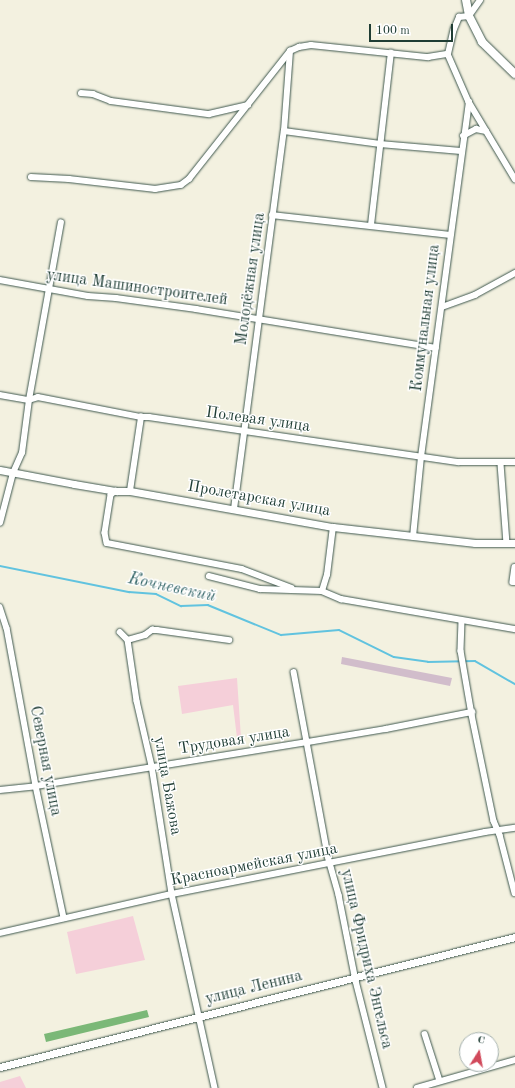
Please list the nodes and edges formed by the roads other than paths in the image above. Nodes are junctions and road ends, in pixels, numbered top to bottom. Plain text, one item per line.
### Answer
1 (466, 0) edge
2 (480, 0) edge
3 (469, 16) junction
4 (290, 51) junction
5 (391, 54) junction
6 (448, 54) junction
7 (515, 74) edge
8 (81, 93) dead end
9 (469, 102) junction
10 (248, 105) junction
11 (284, 131) junction
12 (486, 131) junction
13 (463, 136) junction
14 (380, 144) junction
15 (461, 151) junction
16 (31, 176) dead end
17 (515, 178) edge
18 (272, 215) junction
19 (61, 223) dead end
20 (371, 225) junction
21 (450, 235) junction
22 (515, 273) edge
23 (0, 280) edge
24 (49, 288) junction
25 (442, 307) junction
26 (259, 320) junction
27 (436, 348) junction
28 (0, 395) edge
29 (29, 400) junction
30 (141, 417) junction
31 (243, 431) junction
32 (421, 457) junction
33 (515, 462) edge
34 (500, 464) junction
35 (0, 470) edge
36 (13, 473) junction
37 (116, 491) junction
38 (130, 491) junction
39 (234, 509) junction
40 (0, 523) edge
41 (333, 527) junction
42 (414, 537) junction
43 (507, 543) junction
44 (515, 543) edge
45 (515, 567) edge
46 (208, 576) dead end
47 (514, 582) edge
48 (296, 590) junction
49 (322, 591) junction
50 (1, 608) edge
51 (462, 621) junction
52 (515, 629) edge
53 (120, 632) dead end
54 (128, 640) junction
55 (229, 640) dead end
56 (294, 672) dead end
57 (472, 712) junction
58 (308, 742) junction
59 (152, 766) junction
60 (36, 786) junction
61 (0, 790) edge
62 (515, 828) edge
63 (498, 830) junction
64 (330, 863) junction
65 (515, 893) edge
66 (172, 894) junction
67 (64, 918) junction
68 (0, 933) edge
69 (515, 937) edge
70 (355, 978) junction
71 (199, 1016) junction
72 (425, 1034) dead end
73 (515, 1060) edge
74 (0, 1067) edge
75 (440, 1081) junction
76 (215, 1088) edge
77 (384, 1088) edge
78 (417, 1088) edge

1 - 3 main road
2 - 3 street
3 - 6 street
3 - 7 main road
4 - 5 street
4 - 10 street
4 - 11 street, Молодёжная улица
5 - 6 street
5 - 14 street
6 - 9 street
8 - 10 street
9 - 12 street
9 - 13 street, Коммунальная улица
10 - 16 street
11 - 14 street
11 - 18 street, Молодёжная улица
12 - 13 street
12 - 17 street
13 - 15 street, Коммунальная улица
14 - 15 street
14 - 20 street
15 - 21 street, Коммунальная улица
18 - 20 street
18 - 26 street, Молодёжная улица
19 - 24 street
20 - 21 street
21 - 25 street, Коммунальная улица
22 - 25 street
23 - 24 street, улица Машиностроителей
24 - 26 street, улица Машиностроителей
24 - 29 street
25 - 27 street, Коммунальная улица
26 - 27 street, улица Машиностроителей
26 - 31 street, Молодёжная улица
27 - 32 street, Коммунальная улица
28 - 29 street, Полевая улица
29 - 30 street, Полевая улица
29 - 36 street
30 - 31 street, Полевая улица
30 - 38 street
31 - 32 street, Полевая улица
31 - 39 street, Молодёжная улица
32 - 34 street, Полевая улица
32 - 42 street, Коммунальная улица
33 - 34 street, Полевая улица
34 - 43 street
35 - 36 street, Пролетарская улица
36 - 37 street, Пролетарская улица
36 - 40 street
37 - 38 street, Пролетарская улица
37 - 48 street
38 - 39 street, Пролетарская улица
39 - 41 street, Пролетарская улица
41 - 42 street, Пролетарская улица
41 - 49 street
42 - 43 street, Пролетарская улица
43 - 44 street, Пролетарская улица
45 - 47 street
46 - 48 street
48 - 49 street
49 - 51 street
50 - 60 street, Северная улица
51 - 52 street
51 - 57 street
53 - 54 street
54 - 55 street
54 - 59 street, улица Бажова
56 - 58 street, улица Фридриха Энгельса
57 - 58 street, Трудовая улица
57 - 63 street
58 - 59 street, Трудовая улица
58 - 64 street, улица Фридриха Энгельса
59 - 60 street, Трудовая улица
59 - 66 street, улица Бажова
60 - 61 street, Трудовая улица
60 - 67 street, Северная улица
62 - 63 street, Красноармейская улица
63 - 64 street, Красноармейская улица
63 - 65 street
64 - 66 street, Красноармейская улица
64 - 70 street, улица Фридриха Энгельса
66 - 67 street, Красноармейская улица
66 - 71 street, улица Бажова
67 - 68 street, Красноармейская улица
69 - 70 street, улица Ленина
70 - 71 street, улица Ленина
70 - 77 street, улица Фридриха Энгельса
71 - 74 street, улица Ленина
71 - 76 street, улица Бажова
72 - 75 street
73 - 75 street
75 - 78 street

